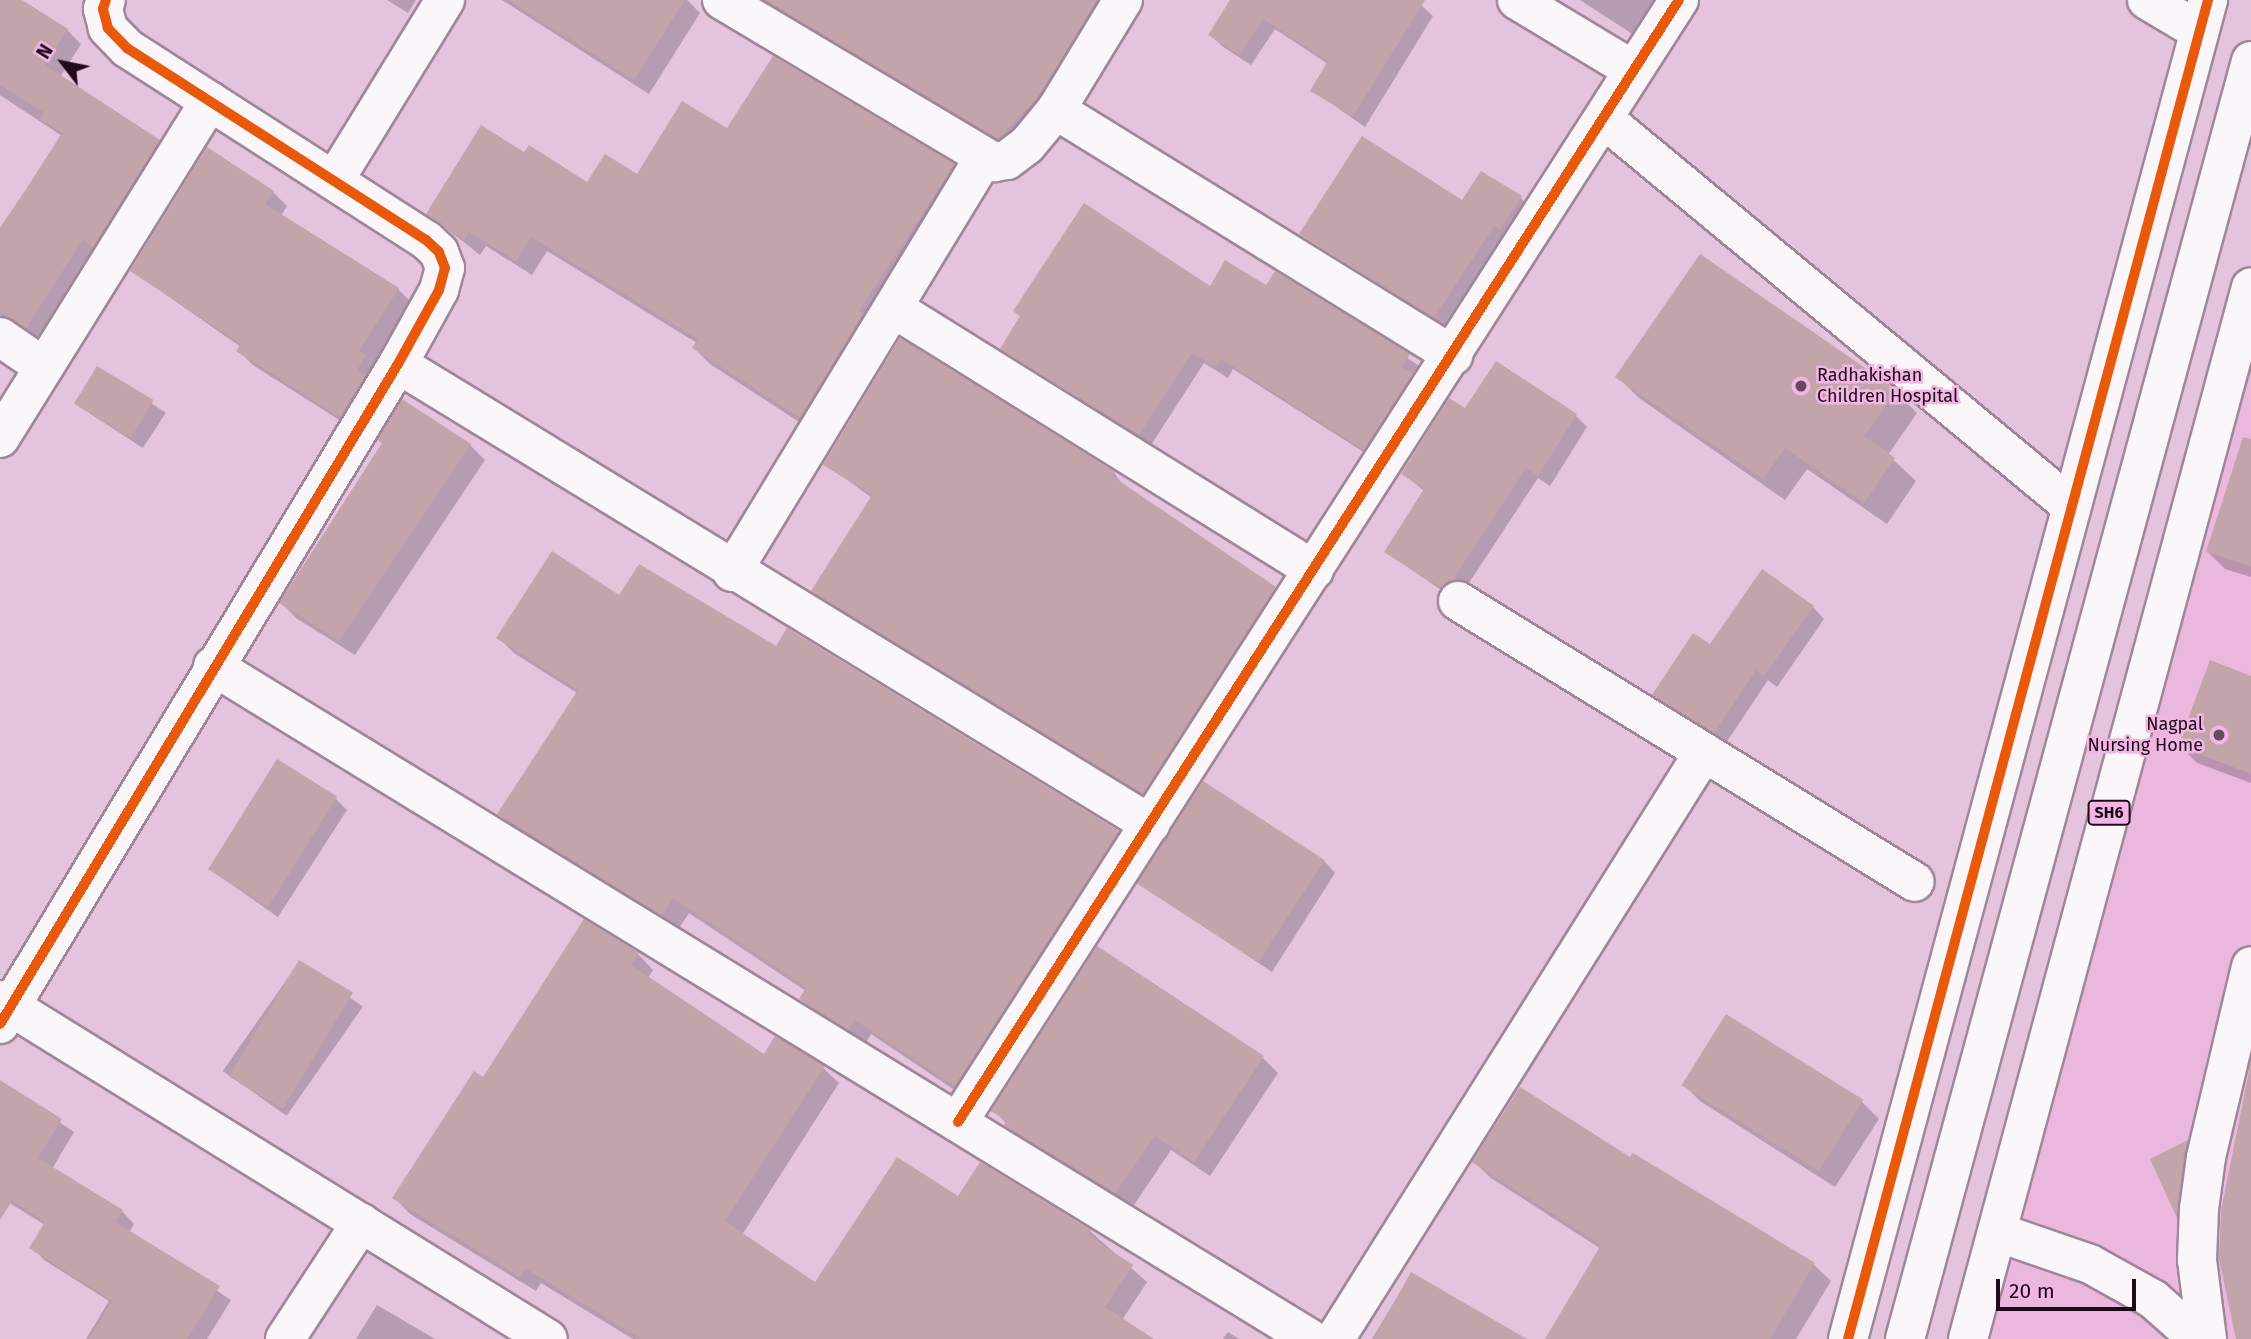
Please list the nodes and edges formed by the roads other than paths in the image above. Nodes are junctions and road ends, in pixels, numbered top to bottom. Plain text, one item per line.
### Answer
1 (106, 0) edge
2 (444, 0) edge
3 (1123, 0) edge
4 (1517, 0) edge
5 (1679, 0) edge
6 (2147, 0) edge
7 (743, 5) edge
8 (2204, 15) edge
9 (2251, 61) edge
10 (1633, 70) junction
11 (210, 101) junction
12 (1056, 110) junction
13 (1604, 119) junction
14 (984, 158) junction
15 (335, 179) junction
16 (2251, 287) edge
17 (893, 308) junction
18 (0, 337) edge
19 (1453, 355) junction
20 (398, 364) junction
21 (44, 367) junction
22 (0, 438) edge
23 (2070, 505) junction
24 (1314, 570) junction
25 (732, 572) junction
26 (1458, 601) dead end
27 (213, 666) junction
28 (1704, 752) junction
29 (1150, 824) junction
30 (1916, 882) dead end
31 (2251, 966) edge
32 (3, 1010) edge
33 (958, 1122) junction
34 (361, 1223) junction
35 (1997, 1232) junction
36 (285, 1339) edge
37 (548, 1339) edge
38 (1311, 1339) edge
39 (1335, 1339) edge
40 (1848, 1339) edge
41 (1905, 1339) edge
42 (1968, 1339) edge
43 (2198, 1339) edge
44 (2207, 1339) edge

1 - 11 street
2 - 15 street
3 - 12 street
4 - 10 street
5 - 10 street
6 - 8 street
7 - 14 street
8 - 23 street
9 - 41 street
10 - 13 street
11 - 15 street
11 - 21 street
12 - 14 street
12 - 19 street
13 - 19 street
13 - 23 street
14 - 17 street
15 - 20 street
16 - 35 street, SH6
17 - 24 street
17 - 25 street
18 - 21 street
19 - 24 street
20 - 25 street
20 - 27 street
21 - 22 street
23 - 40 street
24 - 29 street
25 - 29 street
26 - 28 street
27 - 32 street
27 - 33 street
28 - 30 street
28 - 39 street
29 - 33 street
31 - 44 street
32 - 34 street
33 - 38 street
34 - 36 street
34 - 37 street
35 - 42 street, SH6
35 - 43 street

